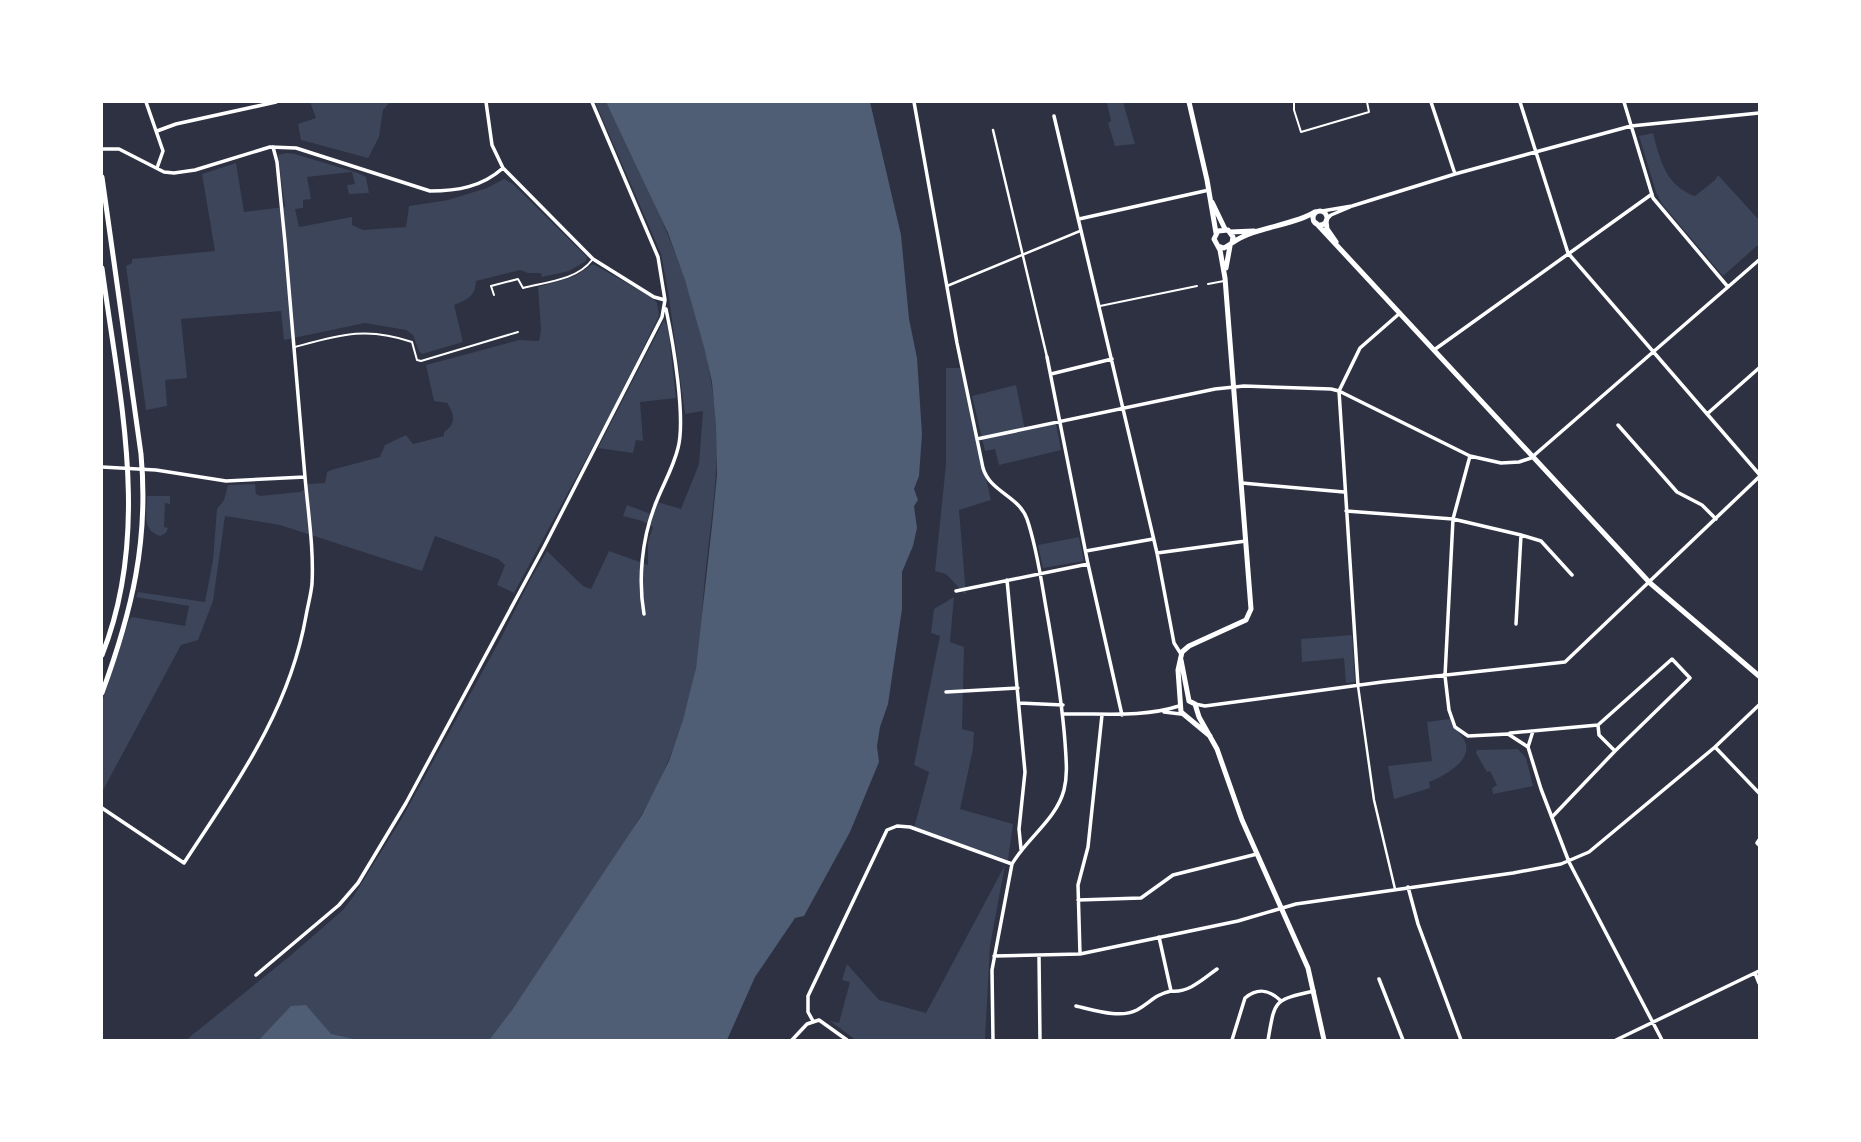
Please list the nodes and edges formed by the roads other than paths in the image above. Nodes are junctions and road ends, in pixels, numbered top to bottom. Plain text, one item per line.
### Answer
1 (146, 102) edge
2 (248, 102) edge
3 (276, 102) edge
4 (486, 102) edge
5 (592, 102) edge
6 (914, 102) edge
7 (1189, 102) edge
8 (1294, 102) edge
9 (1367, 102) edge
10 (1431, 102) edge
11 (1520, 102) edge
12 (1624, 102) edge
13 (251, 107) junction
14 (1759, 113) edge
15 (1054, 116) dead end
16 (1631, 126) junction
17 (993, 130) dead end
18 (158, 131) junction
19 (273, 147) junction
20 (102, 149) edge
21 (1535, 154) junction
22 (157, 168) junction
23 (503, 168) junction
24 (1455, 174) junction
25 (102, 177) edge
26 (1209, 191) junction
27 (1652, 194) junction
28 (1352, 206) junction
29 (1319, 212) junction
30 (1079, 219) junction
31 (1326, 220) junction
32 (1316, 223) junction
33 (1288, 224) junction
34 (1081, 230) junction
35 (1228, 230) junction
36 (1260, 231) junction
37 (1216, 233) junction
38 (1231, 244) junction
39 (1218, 246) junction
40 (1339, 248) junction
41 (1568, 253) junction
42 (1022, 254) junction
43 (593, 259) junction
44 (1759, 260) edge
45 (102, 268) edge
46 (1225, 279) junction
47 (1208, 284) dead end
48 (947, 286) junction
49 (1197, 286) dead end
50 (1728, 287) junction
51 (494, 295) dead end
52 (665, 300) junction
53 (1099, 306) junction
54 (666, 307) junction
55 (1400, 313) junction
56 (518, 332) dead end
57 (294, 347) junction
58 (1434, 350) junction
59 (1653, 352) junction
60 (1047, 357) joint
61 (1112, 359) junction
62 (1759, 368) edge
63 (1051, 374) junction
64 (1235, 386) junction
65 (1339, 391) junction
66 (1122, 408) junction
67 (1707, 414) junction
68 (1060, 421) junction
69 (1618, 425) dead end
70 (977, 439) junction
71 (1470, 456) junction
72 (1531, 457) junction
73 (102, 467) edge
74 (129, 469) junction
75 (143, 469) junction
76 (1759, 476) edge
77 (304, 477) junction
78 (1242, 483) junction
79 (1344, 492) junction
80 (1346, 511) junction
81 (1453, 519) junction
82 (1716, 519) junction
83 (1521, 535) junction
84 (1153, 539) junction
85 (1246, 541) junction
86 (1086, 551) junction
87 (1157, 553) junction
88 (1088, 564) junction
89 (1040, 574) junction
90 (1572, 575) dead end
91 (1007, 580) junction
92 (1650, 583) junction
93 (956, 591) dead end
94 (644, 614) dead end
95 (1516, 624) dead end
96 (102, 651) edge
97 (116, 654) junction
98 (1180, 656) junction
99 (1757, 673) edge
100 (1445, 676) junction
101 (1358, 686) junction
102 (1018, 688) junction
103 (946, 692) dead end
104 (102, 693) edge
105 (1189, 701) junction
106 (1019, 703) junction
107 (1195, 704) junction
108 (1063, 705) junction
109 (1182, 705) junction
110 (1759, 706) edge
111 (1158, 712) junction
112 (1197, 712) junction
113 (1063, 714) junction
114 (1102, 715) junction
115 (1122, 715) junction
116 (1185, 716) junction
117 (1598, 725) junction
118 (1533, 731) junction
119 (1508, 734) junction
120 (1210, 736) junction
121 (1528, 747) junction
122 (1715, 747) junction
123 (1615, 751) junction
124 (1759, 793) edge
125 (102, 807) edge
126 (1553, 817) junction
127 (1021, 849) junction
128 (1257, 854) junction
129 (1569, 862) junction
130 (1013, 864) junction
131 (1408, 887) junction
132 (1395, 889) junction
133 (1078, 900) junction
134 (1283, 908) junction
135 (1159, 937) junction
136 (1080, 954) junction
137 (994, 956) junction
138 (1039, 956) junction
139 (1217, 970) dead end
140 (1757, 972) edge
141 (256, 975) dead end
142 (1379, 979) dead end
143 (1759, 983) edge
144 (1171, 991) junction
145 (1314, 991) junction
146 (1280, 1000) junction
147 (1076, 1006) dead end
148 (813, 1021) junction
149 (1653, 1023) junction
150 (792, 1041) edge
151 (847, 1041) edge
152 (993, 1041) edge
153 (1040, 1041) edge
154 (1233, 1041) edge
155 (1268, 1041) edge
156 (1324, 1041) edge
157 (1403, 1041) edge
158 (1461, 1041) edge
159 (1616, 1041) edge
160 (1662, 1041) edge

1 - 18 street
2 - 13 street
3 - 13 street
4 - 23 street
5 - 52 street
6 - 48 street
7 - 26 main road
8 - 9 lane
10 - 24 street
11 - 21 street
12 - 16 street
13 - 18 street
14 - 16 street
15 - 30 street
16 - 21 street
16 - 27 street
17 - 42 street
18 - 22 street
19 - 22 street
19 - 23 street
19 - 57 street
20 - 22 street
21 - 24 street
21 - 41 street
23 - 43 street
24 - 28 street
25 - 75 main road
26 - 30 street
26 - 35 main road
26 - 37 main road
27 - 41 street
27 - 50 street
28 - 29 street
28 - 31 street
29 - 31 main road
29 - 32 main road
29 - 33 main road
30 - 34 street
31 - 32 main road
31 - 40 main road
32 - 33 main road
32 - 40 main road
33 - 36 main road
34 - 42 street
34 - 53 street
35 - 36 main road
35 - 37 main road
35 - 38 main road
36 - 38 main road
37 - 39 main road
38 - 39 main road
38 - 46 main road
39 - 46 main road
40 - 55 main road
41 - 58 street
41 - 59 street
42 - 48 street
42 - 60 street
43 - 51 lane
43 - 52 street
44 - 50 street
45 - 74 main road
46 - 47 lane
46 - 64 main road
48 - 70 street
49 - 53 lane
50 - 59 street
52 - 54 street
53 - 61 street
54 - 94 street
54 - 141 street
55 - 58 main road
55 - 65 street
56 - 57 lane
57 - 77 street
58 - 72 main road
59 - 67 street
59 - 72 street
60 - 63 street
61 - 63 street
61 - 66 street
62 - 67 street
63 - 68 street
64 - 65 street
64 - 66 street
64 - 78 main road
65 - 71 street
65 - 79 street
66 - 68 street
66 - 84 street
67 - 76 street
68 - 70 street
68 - 86 street
69 - 82 street
70 - 89 street
71 - 72 street
71 - 81 street
72 - 92 main road
73 - 74 street
74 - 75 street
74 - 96 main road
75 - 77 street
75 - 97 main road
76 - 82 street
77 - 125 street
78 - 79 street
78 - 85 main road
79 - 80 street
80 - 81 street
80 - 101 street
81 - 83 street
81 - 100 street
82 - 92 street
83 - 90 street
83 - 95 street
84 - 86 street
84 - 87 street
85 - 87 street
85 - 98 main road
86 - 88 street
87 - 98 street
88 - 89 street
88 - 115 street
89 - 91 street
89 - 108 street
91 - 93 street
91 - 102 street
92 - 99 main road
92 - 100 street
96 - 97 street
97 - 104 main road
98 - 105 main road
98 - 109 main road
100 - 101 street
100 - 119 street
101 - 107 street
101 - 132 street
102 - 103 street
102 - 106 street
105 - 107 main road
105 - 109 main road
106 - 108 street
106 - 127 street
107 - 112 main road
108 - 113 street
109 - 111 street
109 - 116 main road
110 - 122 street
111 - 115 street
111 - 116 street
112 - 116 main road
112 - 120 main road
113 - 114 street
113 - 127 street
114 - 115 street
114 - 133 street
116 - 120 main road
117 - 118 street
117 - 123 street
117 - 123 street
118 - 119 street
118 - 121 street
119 - 121 street
120 - 128 main road
121 - 126 street
122 - 124 street
122 - 129 street
123 - 126 street
126 - 129 street
127 - 130 street
128 - 133 street
128 - 134 main road
129 - 131 street
129 - 149 street
130 - 137 street
130 - 148 street
131 - 132 street
131 - 158 street
132 - 134 street
133 - 136 street
134 - 135 street
134 - 145 main road
135 - 136 street
135 - 144 street
136 - 138 street
137 - 138 street
137 - 152 street
138 - 153 street
139 - 144 street
140 - 143 street
140 - 149 street
142 - 157 street
144 - 147 street
145 - 146 street
145 - 156 main road
146 - 154 street
146 - 155 street
148 - 150 street
148 - 151 street
149 - 159 street
149 - 160 street

